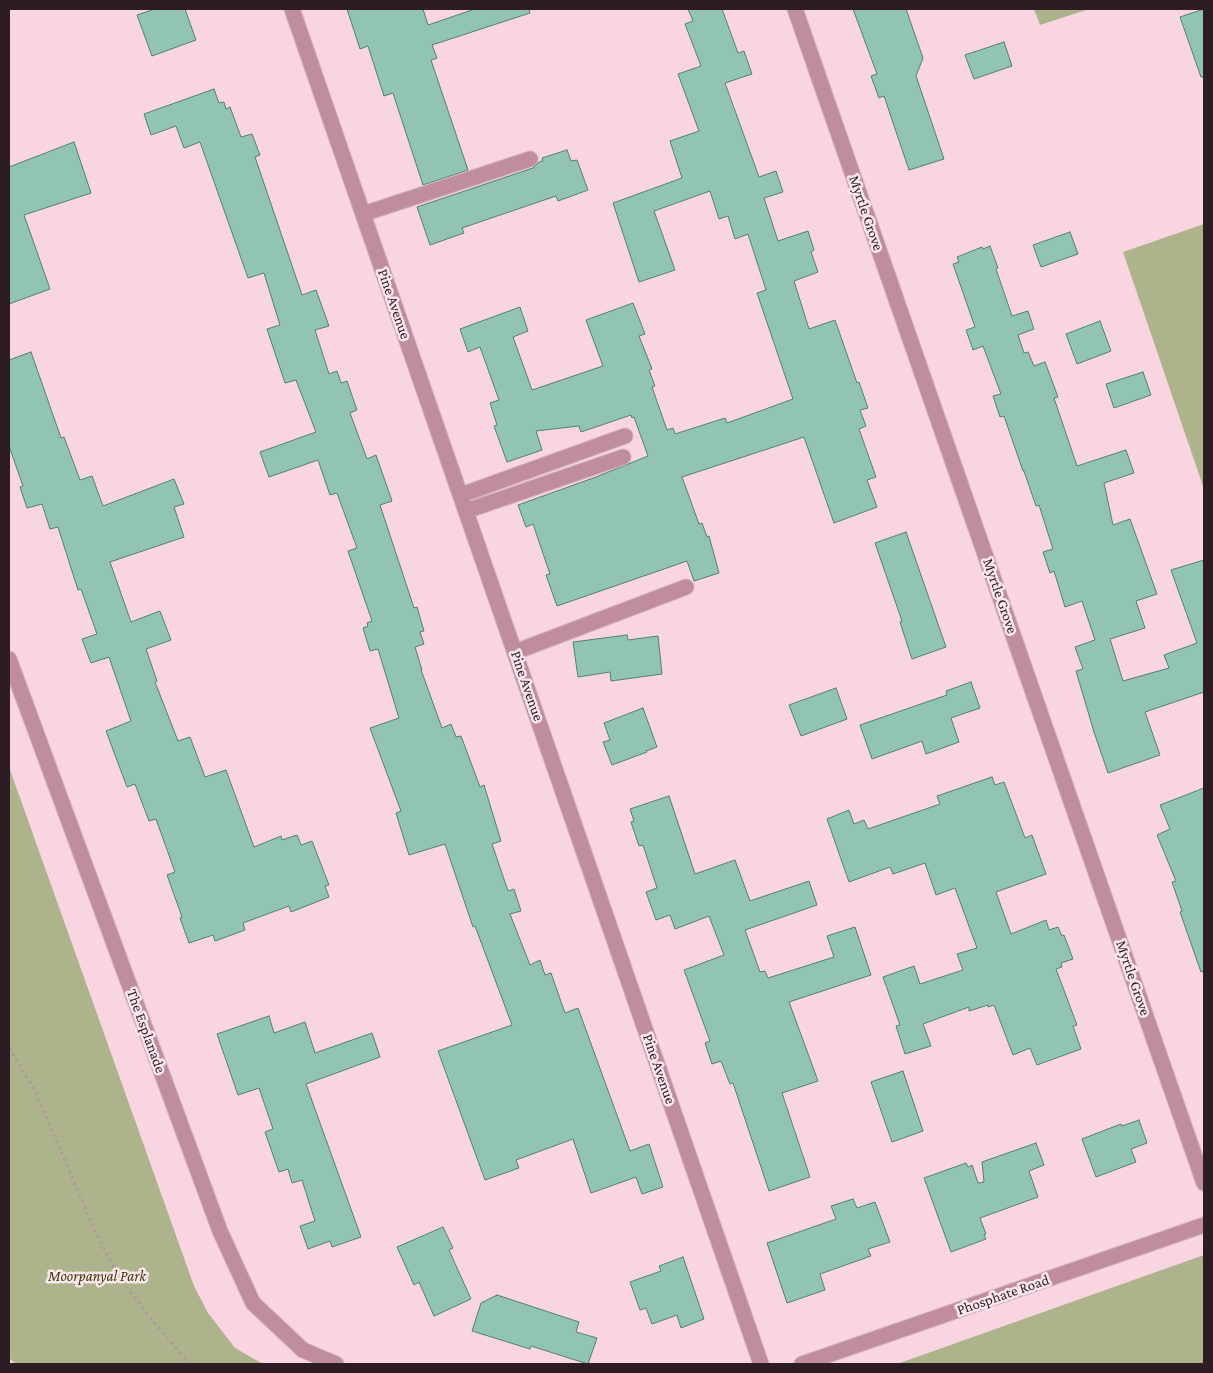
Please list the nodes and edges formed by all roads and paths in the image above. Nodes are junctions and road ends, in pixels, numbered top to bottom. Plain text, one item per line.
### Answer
1 (292, 9) edge
2 (795, 9) edge
3 (530, 160) dead end
4 (363, 214) junction
5 (625, 436) dead end
6 (623, 457) dead end
7 (461, 495) junction
8 (466, 511) junction
9 (686, 587) dead end
10 (515, 652) junction
11 (9, 659) edge
12 (9, 1048) edge
13 (1204, 1183) edge
14 (1204, 1225) edge
15 (190, 1364) edge
16 (336, 1364) edge
17 (761, 1364) edge
18 (802, 1364) edge

1 - 4 street, Pine Avenue
2 - 13 street, Myrtle Grove
3 - 4 street
4 - 7 street, Pine Avenue
5 - 7 street
6 - 8 street
7 - 8 street, Pine Avenue
8 - 10 street, Pine Avenue
9 - 10 street
10 - 17 street, Pine Avenue
11 - 16 street, The Esplanade
12 - 15 path
14 - 18 street, Phosphate Road

